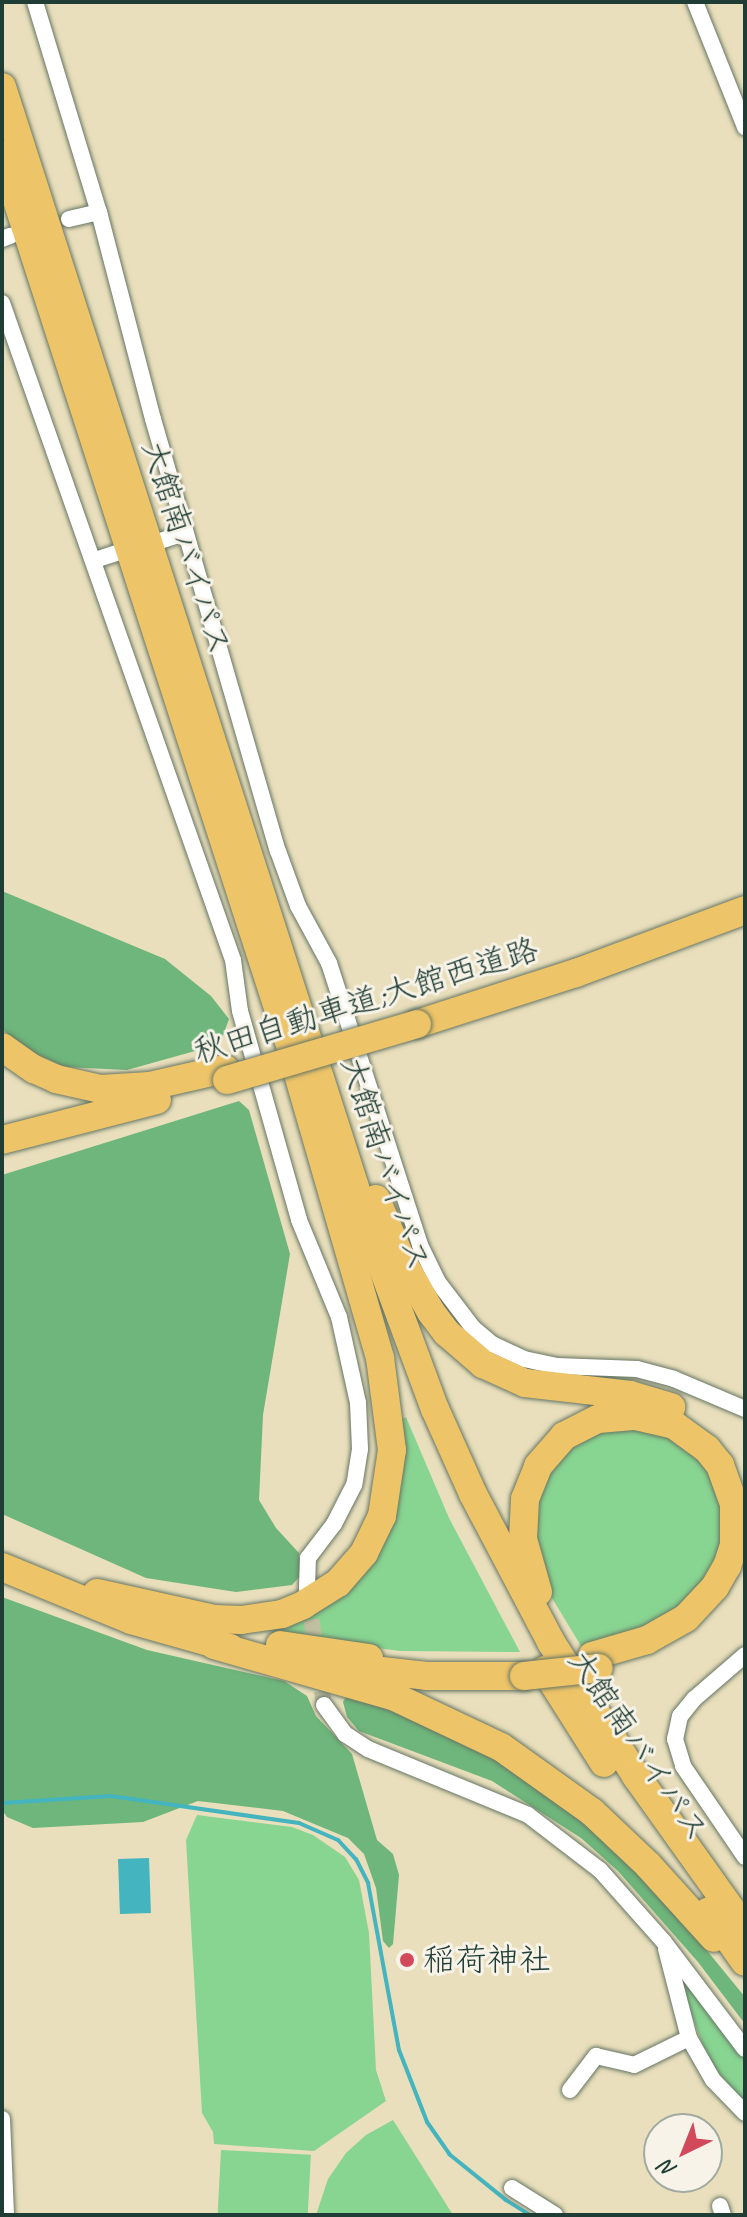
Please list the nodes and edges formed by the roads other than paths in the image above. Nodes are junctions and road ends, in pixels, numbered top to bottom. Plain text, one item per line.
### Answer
1 (35, 2) edge
2 (695, 2) edge
3 (2, 69) edge
4 (2, 87) edge
5 (745, 127) edge
6 (2, 156) edge
7 (24, 188) junction
8 (99, 212) junction
9 (69, 219) dead end
10 (2, 303) edge
11 (185, 533) junction
12 (160, 541) dead end
13 (117, 553) dead end
14 (95, 560) junction
15 (745, 910) edge
16 (281, 952) junction
17 (287, 1037) junction
18 (2, 1047) edge
19 (226, 1074) junction
20 (171, 1096) junction
21 (2, 1140) edge
22 (2, 1154) edge
23 (745, 1409) edge
24 (745, 1484) edge
25 (5, 1556) edge
26 (745, 1563) edge
27 (307, 1589) tunnel mouth
28 (97, 1593) junction
29 (214, 1645) junction
30 (745, 1655) edge
31 (596, 1662) junction
32 (521, 1670) junction
33 (324, 1705) tunnel mouth
34 (683, 1842) junction
35 (745, 1857) edge
36 (745, 1929) edge
37 (664, 1942) junction
38 (745, 1962) edge
39 (745, 1975) edge
40 (689, 2038) junction
41 (745, 2049) edge
42 (570, 2090) dead end
43 (745, 2113) edge
44 (2, 2119) edge
45 (2, 2146) edge
46 (512, 2188) dead end
47 (6, 2215) edge
48 (555, 2215) edge

1 - 8 street
2 - 5 street
3 - 7 highway
4 - 7 highway, 大館南バイパス
6 - 7 highway
7 - 16 highway, 大館南バイパス
7 - 17 highway, 大館南バイパス
8 - 9 street
8 - 11 street
10 - 14 street
11 - 12 street
11 - 23 street
13 - 14 street
14 - 27 street
15 - 19 highway, 秋田自動車道;大館西道路, bridge
16 - 24 highway
16 - 34 highway, 大館南バイパス
17 - 28 highway
17 - 38 highway, 大館南バイパス
18 - 19 highway
19 - 20 highway, 秋田自動車道;大館西道路
20 - 21 highway, 秋田自動車道;大館西道路
20 - 22 highway
25 - 28 highway
25 - 29 highway
26 - 31 highway
28 - 32 highway
29 - 32 highway
29 - 39 highway
30 - 35 street
31 - 32 highway, bridge
31 - 34 highway
33 - 37 street
34 - 36 highway, 大館南バイパス
37 - 40 street
37 - 41 street
40 - 42 street
40 - 43 street
44 - 45 street
45 - 47 street
46 - 48 street

